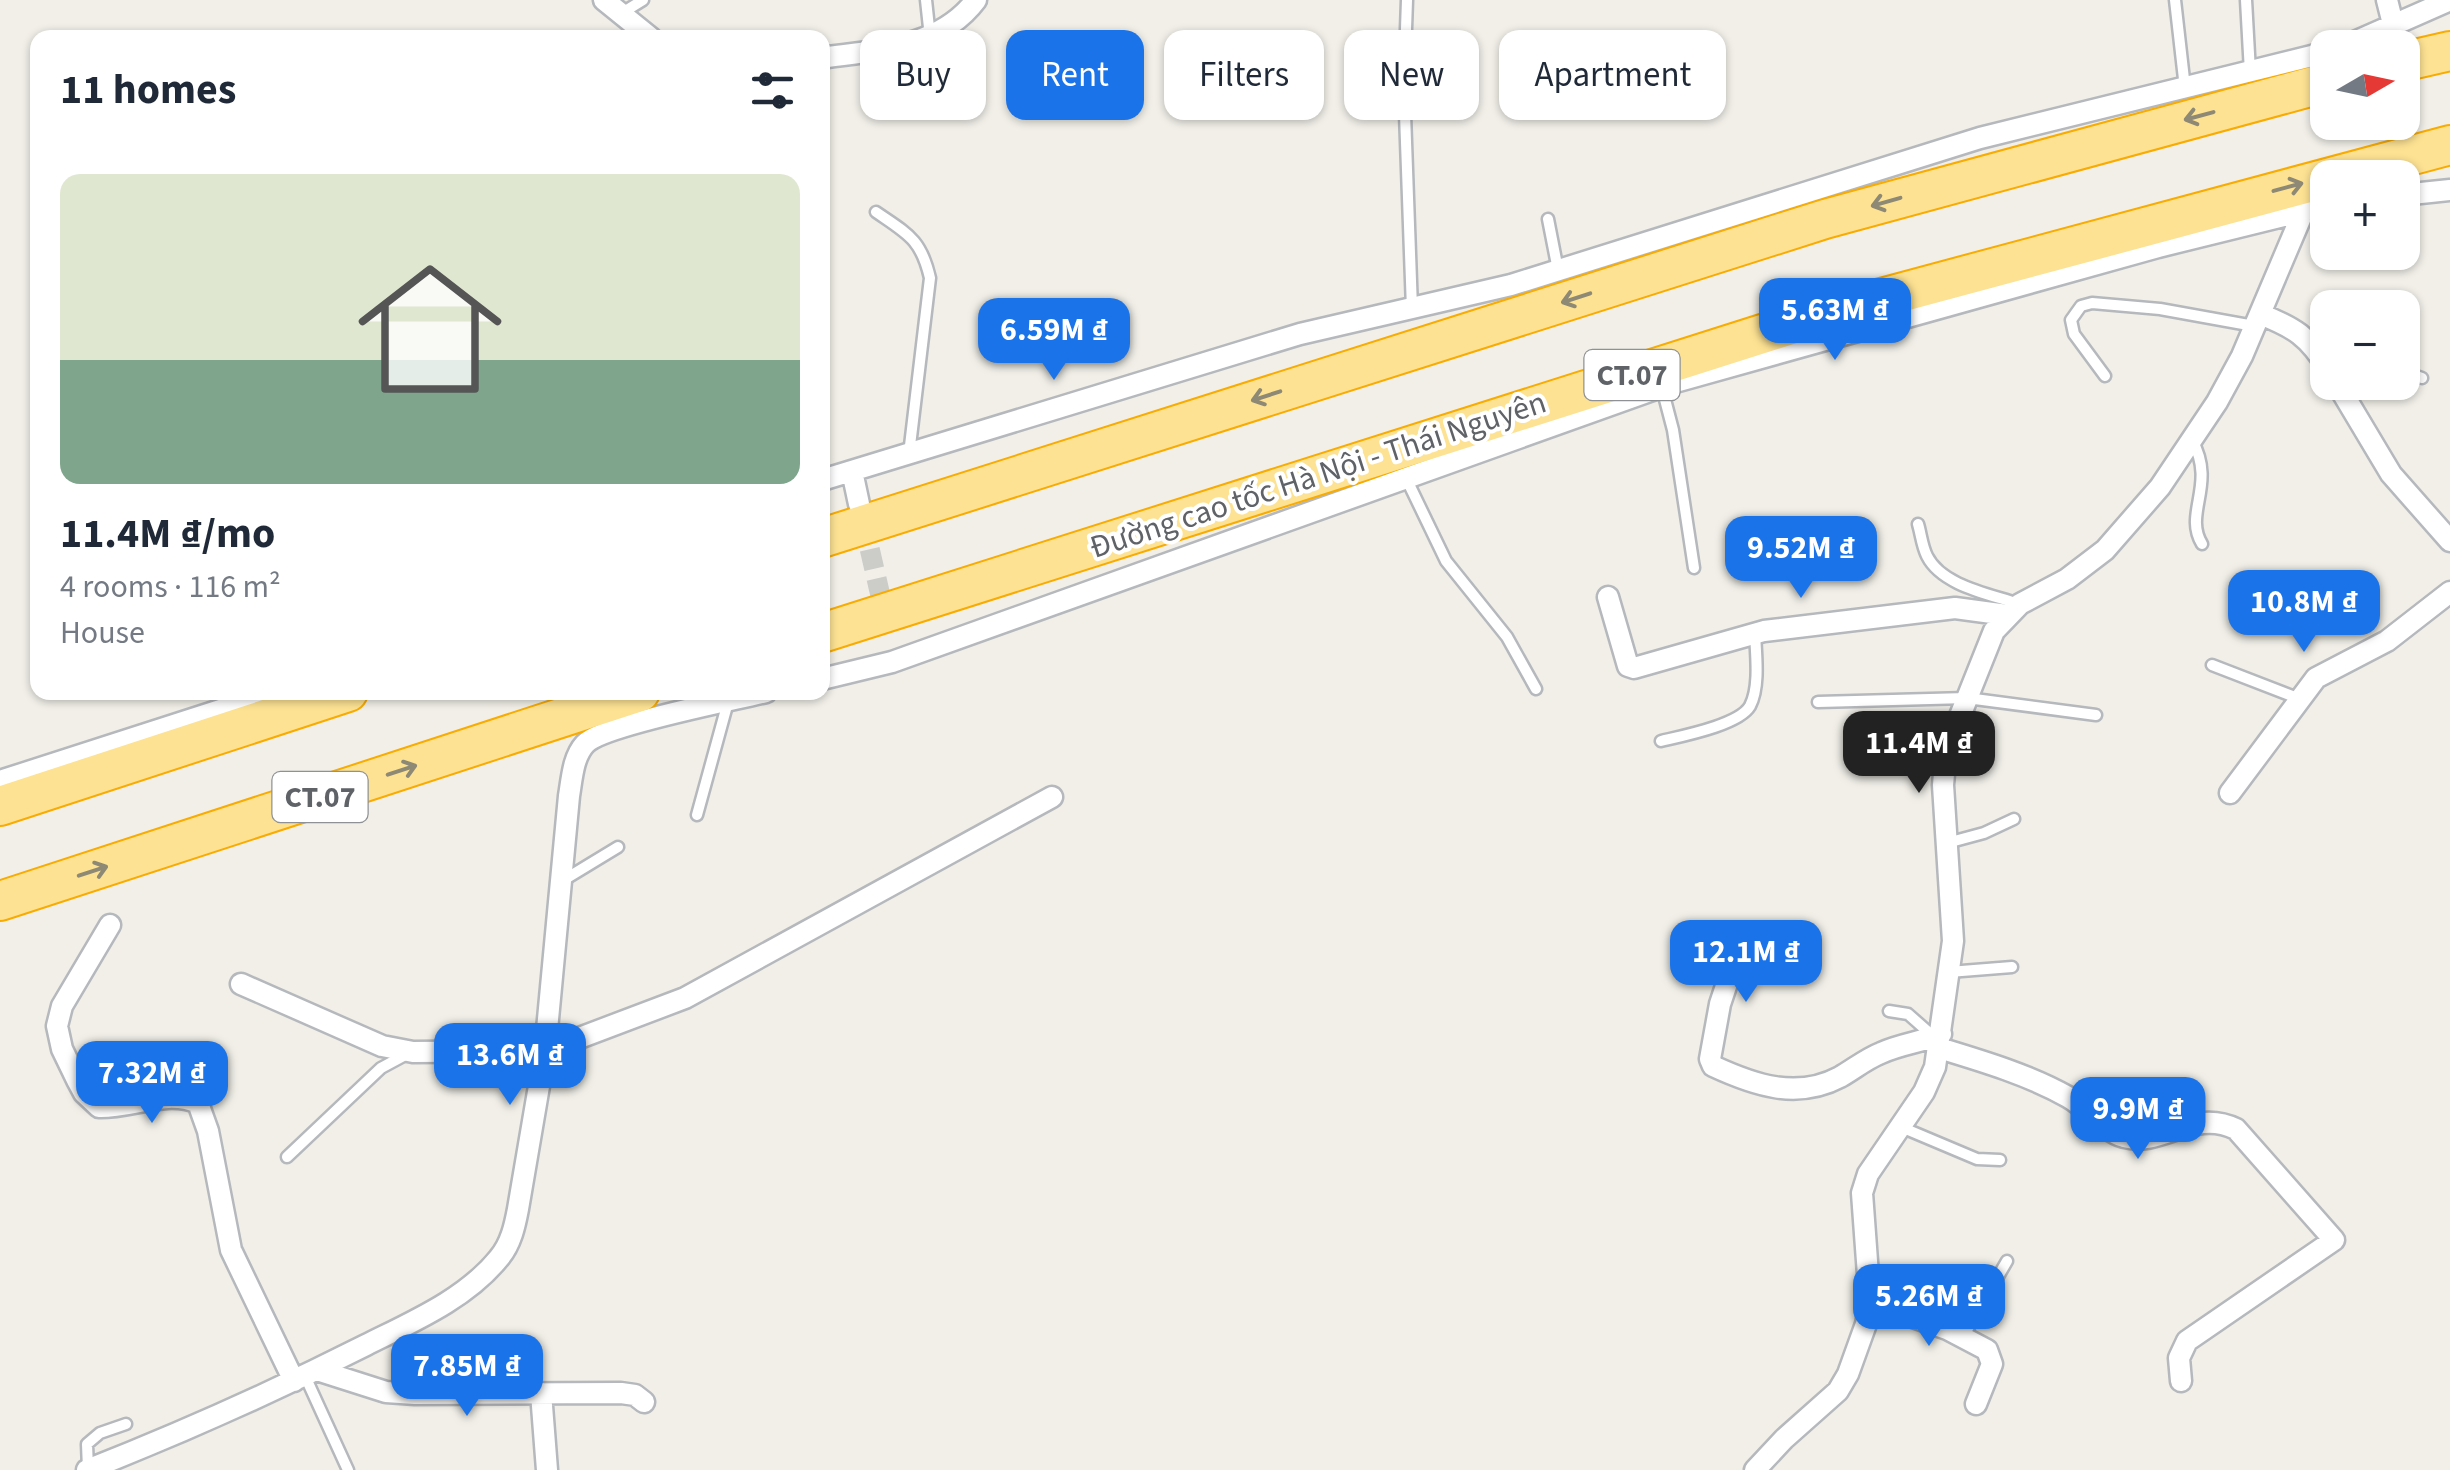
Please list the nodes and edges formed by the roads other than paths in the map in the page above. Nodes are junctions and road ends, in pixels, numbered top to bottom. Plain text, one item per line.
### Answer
1 (643, 0) edge
2 (926, 0) edge
3 (976, 0) edge
4 (1407, 0) edge
5 (2175, 0) edge
6 (2246, 0) edge
7 (2387, 0) edge
8 (2450, 0) edge
9 (612, 7) edge
10 (2393, 24) junction
11 (640, 30) edge
12 (929, 30) edge
13 (941, 30) edge
14 (2380, 30) edge
15 (2450, 51) edge
16 (860, 53) edge
17 (830, 57) edge
18 (2310, 57) edge
19 (2420, 58) edge
20 (2250, 72) junction
21 (2310, 87) edge
22 (2185, 88) junction
23 (2450, 144) edge
24 (2450, 190) edge
25 (2420, 192) edge
26 (2310, 209) edge
27 (2304, 210) junction
28 (876, 212) dead end
29 (1548, 219) dead end
30 (1558, 270) junction
31 (1412, 309) junction
32 (2257, 320) junction
33 (2305, 336) junction
34 (2310, 338) edge
35 (2310, 343) edge
36 (2106, 376) dead end
37 (1662, 387) junction
38 (2347, 400) edge
39 (2192, 440) junction
40 (909, 454) junction
41 (852, 471) junction
42 (830, 478) edge
43 (1406, 478) junction
44 (859, 504) tunnel mouth
45 (1918, 524) dead end
46 (830, 535) edge
47 (2449, 538) edge
48 (2202, 544) dead end
49 (1694, 568) dead end
50 (2450, 592) edge
51 (1608, 597) dead end
52 (2013, 610) junction
53 (830, 630) edge
54 (1755, 633) junction
55 (890, 637) tunnel mouth
56 (892, 662) junction
57 (2212, 665) dead end
58 (830, 677) edge
59 (1536, 689) dead end
60 (1967, 698) junction
61 (251, 700) edge
62 (324, 700) edge
63 (616, 700) edge
64 (736, 700) edge
65 (2302, 700) junction
66 (728, 702) junction
67 (1818, 702) dead end
68 (2096, 714) dead end
69 (1661, 741) dead end
70 (0, 781) edge
71 (2230, 793) dead end
72 (1052, 797) dead end
73 (0, 806) edge
74 (697, 815) dead end
75 (2014, 819) dead end
76 (1955, 842) junction
77 (618, 847) dead end
78 (561, 881) junction
79 (0, 901) edge
80 (110, 925) dead end
81 (1738, 948) dead end
82 (2012, 967) dead end
83 (1955, 972) junction
84 (241, 984) dead end
85 (1889, 1010) dead end
86 (1938, 1040) junction
87 (546, 1051) junction
88 (413, 1052) junction
89 (1900, 1127) junction
90 (286, 1156) dead end
91 (2000, 1160) dead end
92 (2007, 1262) dead end
93 (1870, 1302) junction
94 (1963, 1337) junction
95 (305, 1375) junction
96 (2181, 1381) dead end
97 (541, 1393) junction
98 (644, 1402) dead end
99 (1976, 1404) dead end
100 (126, 1424) dead end
101 (88, 1470) edge
102 (348, 1470) edge
103 (548, 1470) edge
104 (1756, 1470) edge

1 - 9 lane
2 - 12 lane
3 - 13 street
4 - 31 lane
5 - 22 lane
6 - 20 lane
7 - 10 street
8 - 10 street
9 - 11 street
10 - 14 street
15 - 19 highway
16 - 17 street
18 - 20 street
20 - 22 street
21 -> 46 highway
22 - 30 street
53 -> 23 highway, Đường cao tốc Hà Nội - Thái Nguyên / CT.07
24 - 25 street
26 - 27 street
27 - 32 street
27 - 37 street
28 - 40 lane
29 - 30 lane
30 - 31 street
31 - 40 street
32 - 33 street
32 - 36 lane
32 - 39 street
33 - 34 lane
33 - 35 street
37 - 43 street
37 - 49 lane
38 - 47 street
39 - 48 lane
39 - 52 street
40 - 41 street
41 - 42 street
41 - 44 street
43 - 56 street
43 - 59 lane
45 - 52 lane
50 - 65 street
51 - 54 street
52 - 54 street
52 - 60 street
54 - 69 lane
55 - 56 street
56 - 58 street
57 - 65 lane
60 - 67 lane
60 - 68 lane
60 - 76 street
61 - 70 street
62 - 73 highway
79 -> 63 highway, CT.07
64 - 66 street
65 - 71 street
66 - 74 lane
66 - 78 street
72 - 87 street
75 - 76 lane
76 - 83 street
77 - 78 lane
78 - 87 street
80 - 95 street
81 - 86 street
82 - 83 lane
83 - 86 street
84 - 88 street
85 - 86 lane
86 - 89 street
86 - 96 street
87 - 88 street
87 - 95 street
88 - 90 lane
89 - 91 lane
89 - 93 street
92 - 94 lane
93 - 94 street
93 - 104 street
94 - 99 street
95 - 97 street
95 - 101 street
95 - 102 lane
97 - 98 street
97 - 103 street
100 - 101 lane

